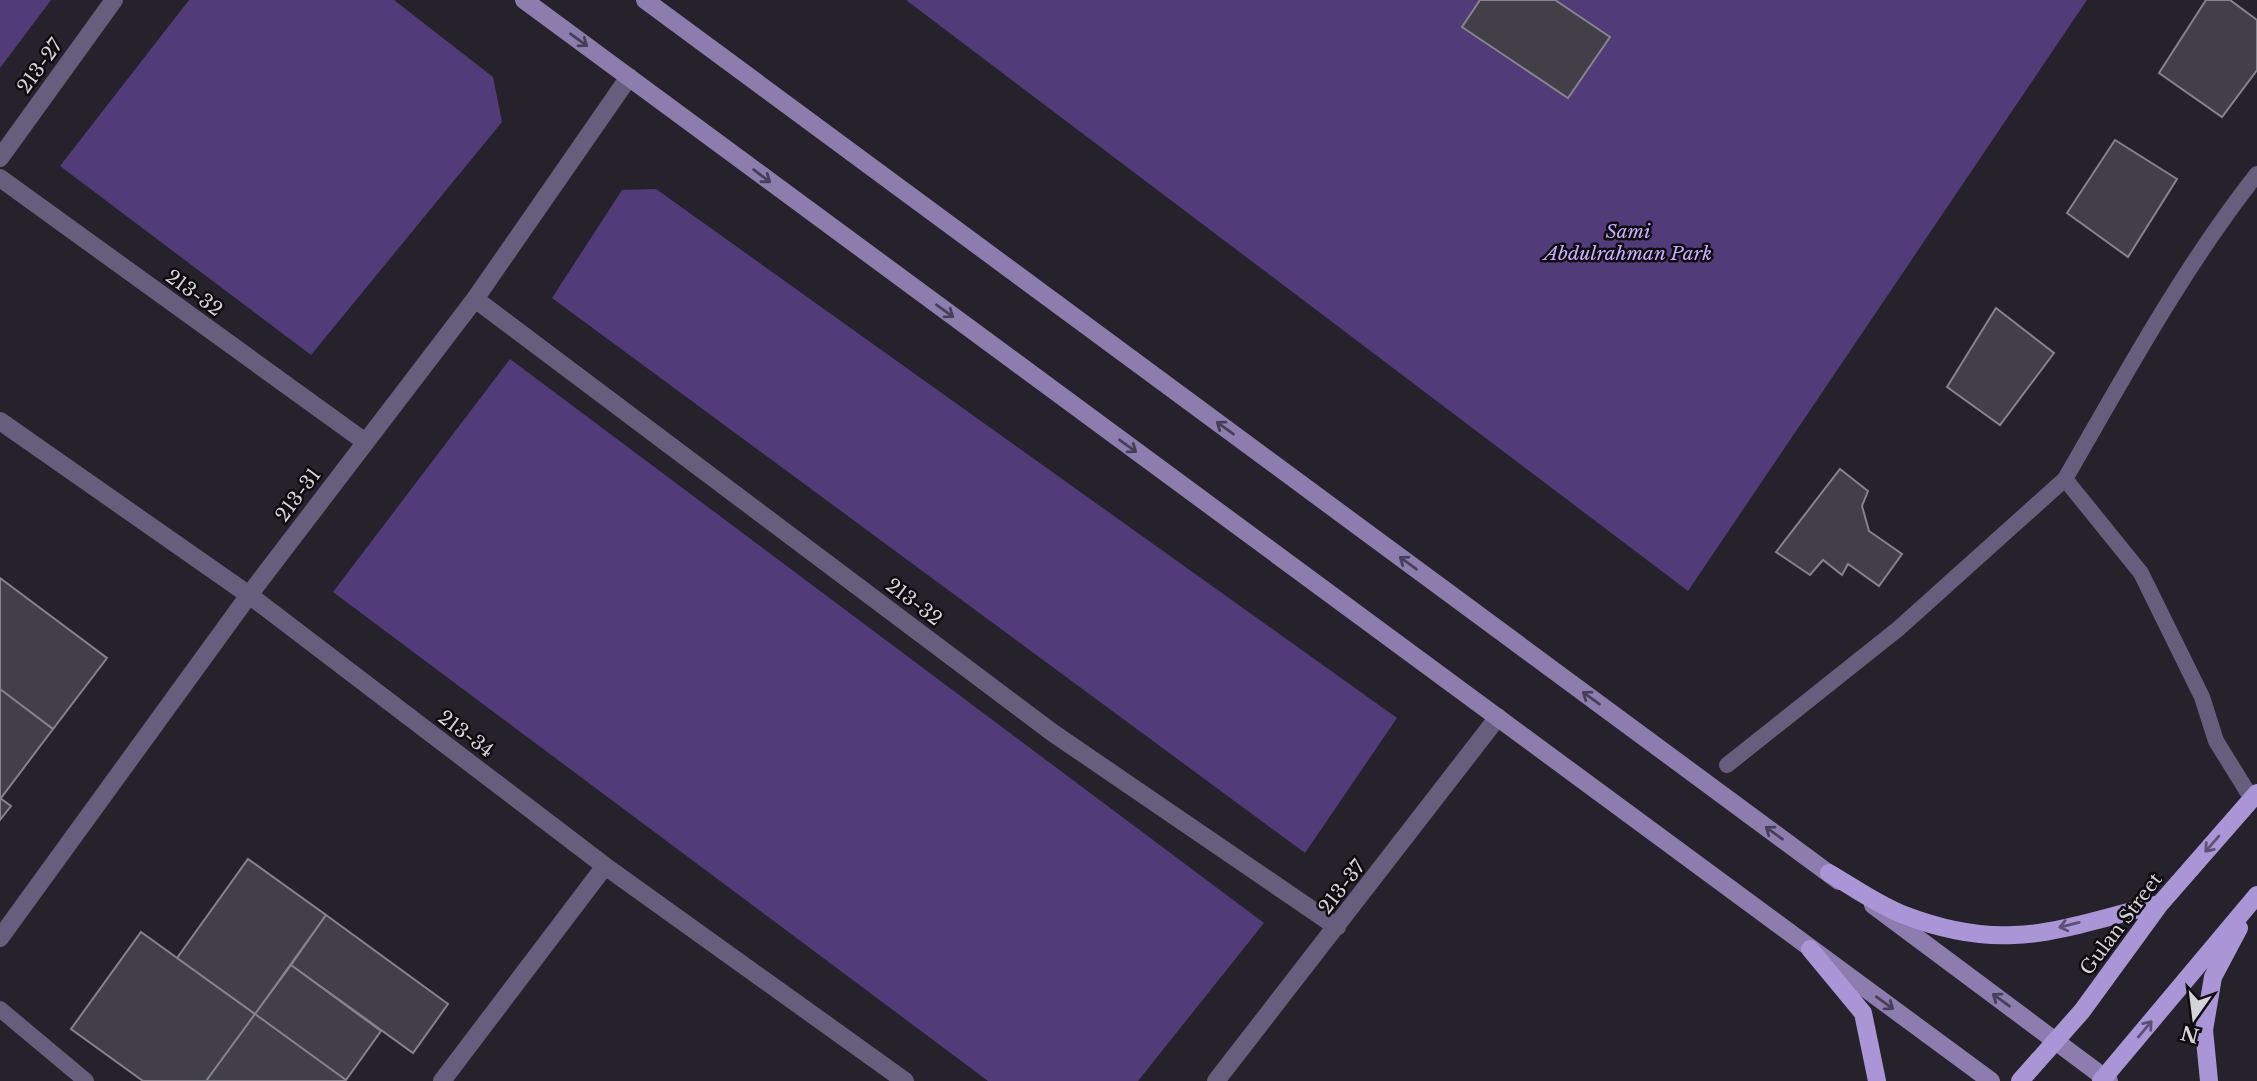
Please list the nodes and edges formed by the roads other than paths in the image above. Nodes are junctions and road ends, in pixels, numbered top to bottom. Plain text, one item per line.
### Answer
1 (114, 0) edge
2 (524, 0) edge
3 (645, 0) edge
4 (629, 77) junction
5 (0, 158) edge
6 (2257, 174) edge
7 (0, 178) edge
8 (475, 299) junction
9 (0, 421) edge
10 (364, 441) junction
11 (2065, 479) junction
12 (249, 595) junction
13 (1498, 717) junction
14 (1727, 765) dead end
15 (2254, 796) edge
16 (605, 866) junction
17 (1829, 873) junction
18 (2256, 896) edge
19 (2160, 904) junction
20 (1337, 928) junction
21 (0, 938) edge
22 (1810, 949) junction
23 (0, 1009) edge
24 (2057, 1040) junction
25 (2105, 1080) edge
26 (86, 1081) edge
27 (442, 1081) edge
28 (905, 1081) edge
29 (1216, 1081) edge
30 (1877, 1081) edge
31 (1991, 1081) edge
32 (2020, 1081) edge
33 (2209, 1081) edge

1 - 5 street, 213-27
2 -> 4 main road
17 -> 3 main road
4 - 8 street, 213-31
4 -> 13 main road
6 - 11 lane
7 - 10 street, 213-32
8 - 10 street, 213-31
8 - 20 street, 213-32
9 - 12 street, 213-34
10 - 12 street, 213-31
11 - 14 lane
11 - 15 lane
12 - 16 street, 213-34
12 - 21 street, 213-31
13 - 20 street, 213-37
13 - 22 main road
15 -> 19 main road, Gulan Street
16 - 27 street
16 - 28 street, 213-34
19 -> 17 main road
24 -> 17 main road
25 -> 18 main road
18 - 33 main road
19 - 24 main road, Gulan Street
20 - 29 street, 213-37
22 - 30 main road
22 -> 31 main road
23 - 26 lane
24 - 25 main road
24 - 32 main road, Gulan Street

